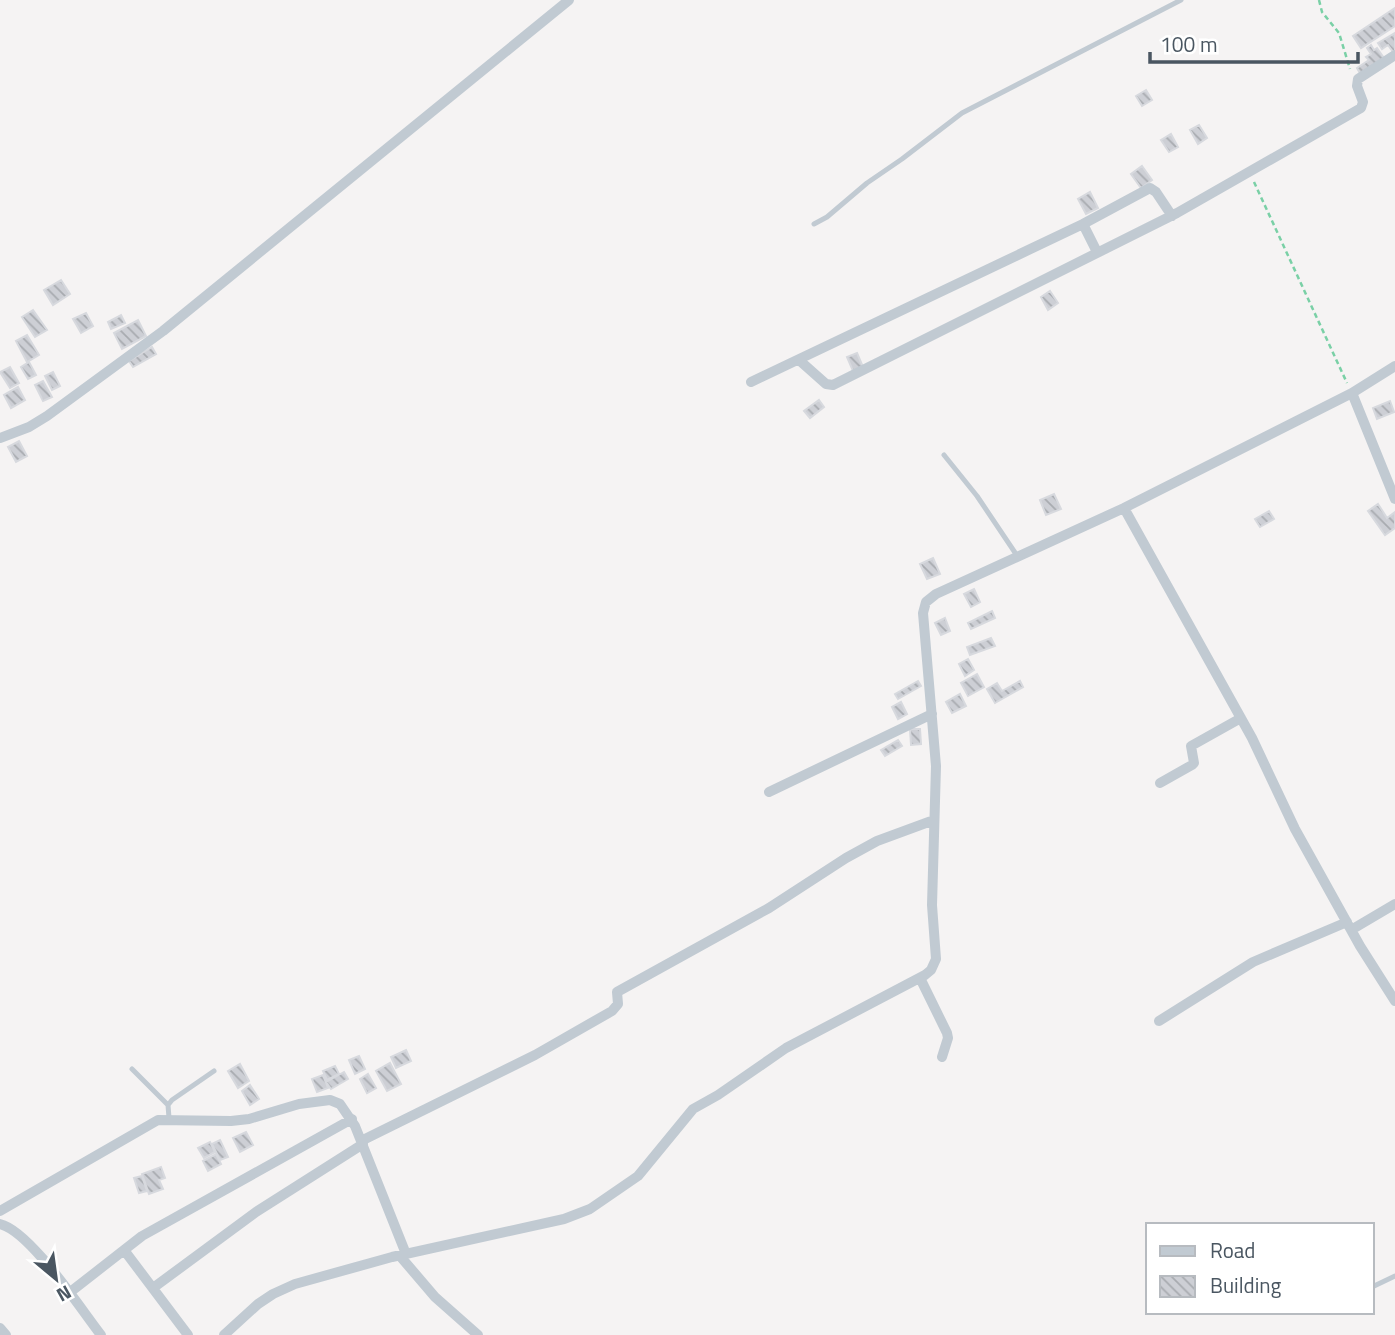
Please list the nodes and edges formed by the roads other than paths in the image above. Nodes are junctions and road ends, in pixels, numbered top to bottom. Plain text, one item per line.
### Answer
1 (569, 0) edge
2 (1181, 0) edge
3 (1395, 55) edge
4 (1171, 216) junction
5 (814, 224) dead end
6 (1083, 224) junction
7 (1097, 252) junction
8 (799, 360) junction
9 (1395, 366) edge
10 (751, 382) dead end
11 (1352, 393) junction
12 (0, 438) edge
13 (944, 456) dead end
14 (1395, 499) edge
15 (1124, 508) junction
16 (1018, 556) junction
17 (932, 714) junction
18 (1241, 719) junction
19 (1160, 783) dead end
20 (769, 792) dead end
21 (934, 820) junction
22 (1395, 904) edge
23 (1349, 926) junction
24 (920, 978) junction
25 (1395, 1001) edge
26 (1159, 1021) dead end
27 (942, 1057) dead end
28 (132, 1069) dead end
29 (214, 1071) dead end
30 (168, 1105) junction
31 (169, 1118) junction
32 (352, 1119) junction
33 (362, 1143) junction
34 (0, 1210) edge
35 (0, 1224) edge
36 (124, 1250) junction
37 (403, 1255) junction
38 (1395, 1276) edge
39 (1374, 1286) edge
40 (153, 1288) junction
41 (69, 1293) junction
42 (0, 1328) edge
43 (6, 1335) edge
44 (101, 1335) edge
45 (188, 1335) edge
46 (224, 1335) edge
47 (478, 1335) edge

1 - 12 street
2 - 5 lane
3 - 4 street
4 - 6 street
4 - 7 street
6 - 7 street
6 - 8 street
7 - 8 street
8 - 10 street
9 - 11 street
11 - 14 street
11 - 15 street
13 - 16 lane
15 - 16 street
15 - 18 street
16 - 17 street
17 - 20 street
17 - 21 street
18 - 19 street
18 - 23 street
21 - 24 street
21 - 33 street
22 - 23 street
23 - 25 street
23 - 26 street
24 - 27 street
24 - 37 street
28 - 30 lane
29 - 30 lane
30 - 31 lane
31 - 32 street
31 - 34 street
32 - 33 street
32 - 36 street
33 - 37 street
33 - 40 street
35 - 41 street
36 - 40 street
36 - 41 street
37 - 46 street
37 - 47 street
38 - 39 lane
40 - 45 street
41 - 44 street
42 - 43 street

